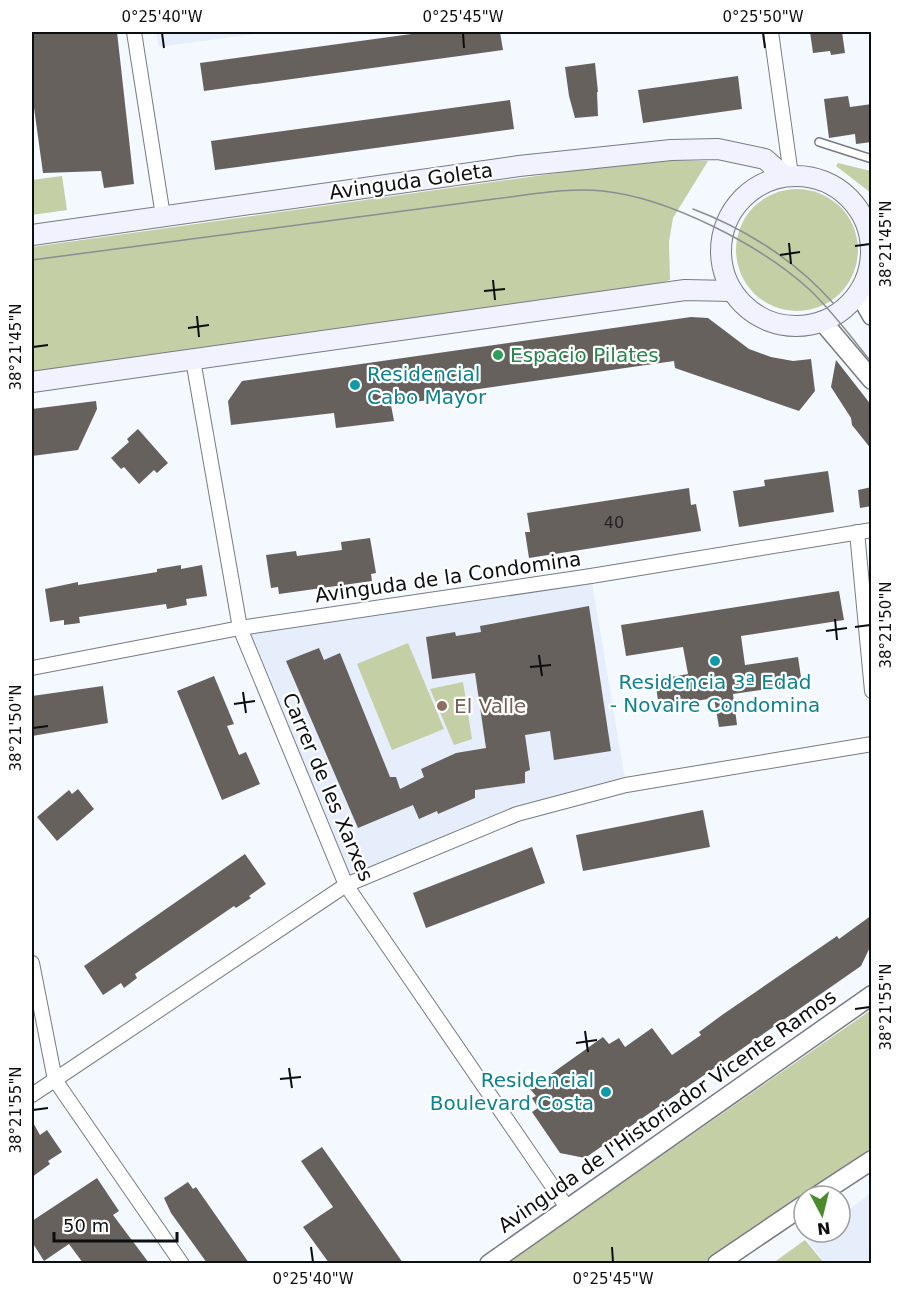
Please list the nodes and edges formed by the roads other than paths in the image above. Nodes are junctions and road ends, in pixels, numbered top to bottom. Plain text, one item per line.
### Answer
1 (134, 32) edge
2 (771, 32) edge
3 (819, 142) dead end
4 (872, 159) edge
5 (788, 176) junction
6 (866, 210) edge
7 (163, 216) junction
8 (32, 235) edge
9 (731, 291) junction
10 (859, 293) junction
11 (872, 316) edge
12 (822, 321) junction
13 (193, 360) junction
14 (872, 380) edge
15 (32, 382) edge
16 (864, 531) edge
17 (240, 628) junction
18 (32, 669) edge
19 (872, 691) edge
20 (872, 744) edge
21 (346, 885) junction
22 (32, 963) edge
23 (872, 994) edge
24 (55, 1080) junction
25 (32, 1095) edge
26 (872, 1160) edge
27 (836, 1184) edge
28 (568, 1209) junction
29 (792, 1213) edge
30 (182, 1263) edge
31 (489, 1263) edge
32 (717, 1263) edge

1 - 7 street
2 - 5 street
3 - 4 lane
5 - 6 main road
5 - 7 main road, Avinguda Goleta
5 - 9 main road
6 - 10 main road
7 - 8 main road, Avinguda Goleta
9 - 12 main road
9 - 13 main road
10 - 11 street
10 - 12 main road
12 - 14 street
13 - 15 main road
13 - 17 street, Carrer de les Xarxes
16 - 17 street, Avinguda de la Condomina
16 - 19 street
17 - 18 street, Avinguda de la Condomina
17 - 21 street, Carrer de les Xarxes
20 - 21 street
21 - 24 street
21 - 28 street, Carrer de les Xarxes
22 - 24 street
23 - 28 street, Avinguda de l'Historiador Vicente Ramos
24 - 25 street
24 - 30 street
26 - 27 street
28 - 31 street, Avinguda de l'Historiador Vicente Ramos
29 - 32 street

